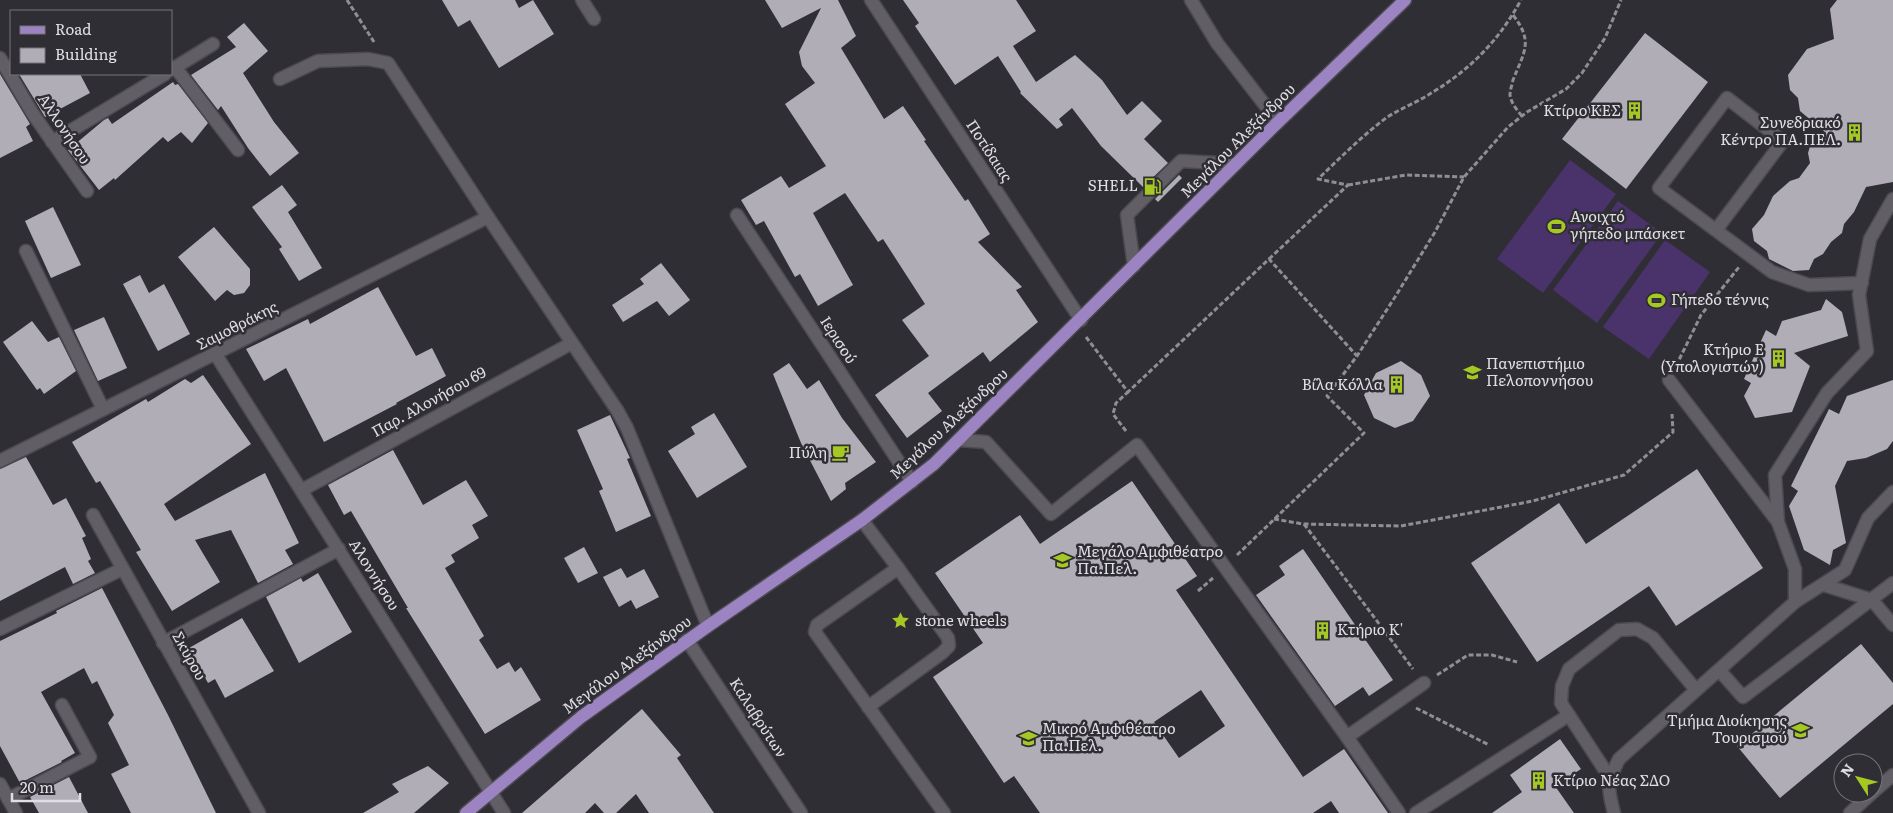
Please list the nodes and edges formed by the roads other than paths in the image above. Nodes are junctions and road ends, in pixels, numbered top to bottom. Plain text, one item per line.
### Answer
1 (582, 0) edge
2 (871, 0) edge
3 (1191, 0) edge
4 (1405, 0) edge
5 (594, 19) dead end
6 (213, 44) dead end
7 (0, 58) edge
8 (172, 69) edge
9 (172, 72) edge
10 (10, 75) edge
11 (10, 75) edge
12 (162, 75) edge
13 (280, 79) dead end
14 (1278, 122) junction
15 (52, 142) junction
16 (238, 150) dead end
17 (1236, 164) junction
18 (87, 191) dead end
19 (1893, 199) edge
20 (737, 215) dead end
21 (488, 217) junction
22 (1716, 230) junction
23 (26, 250) dead end
24 (1134, 266) junction
25 (1862, 283) junction
26 (1081, 320) junction
27 (572, 343) junction
28 (216, 355) junction
29 (1669, 380) road end
30 (103, 409) junction
31 (960, 440) junction
32 (0, 461) edge
33 (912, 482) junction
34 (302, 490) junction
35 (1893, 492) edge
36 (93, 515) dead end
37 (862, 520) junction
38 (1778, 522) junction
39 (339, 549) junction
40 (898, 568) junction
41 (122, 569) junction
42 (1893, 583) edge
43 (1824, 586) junction
44 (1872, 600) junction
45 (1795, 602) junction
46 (1893, 625) edge
47 (708, 626) junction
48 (0, 629) edge
49 (688, 640) junction
50 (163, 643) junction
51 (1719, 670) junction
52 (1424, 684) road end
53 (1696, 690) junction
54 (62, 705) dead end
55 (868, 707) junction
56 (1569, 715) junction
57 (1347, 737) junction
58 (1893, 775) edge
59 (1610, 778) junction
60 (0, 784) edge
61 (1883, 784) edge
62 (491, 791) junction
63 (8, 799) junction
64 (1862, 803) edge
65 (16, 813) edge
66 (259, 813) edge
67 (466, 813) edge
68 (504, 813) edge
69 (800, 813) edge
70 (944, 813) edge
71 (1399, 813) edge
72 (1416, 813) edge
73 (1614, 813) edge
74 (1850, 813) edge

1 - 5 street
2 - 26 street, Ποτίδαιας
3 - 14 street
4 - 14 main road, Μεγάλου Αλεξάνδρου
6 - 8 street
7 - 11 street, Αλλονήσου
9 - 16 street
10 - 15 street, Αλλονήσου
12 - 15 street
13 - 21 street
14 - 17 main road, Μεγάλου Αλεξάνδρου
15 - 18 street, Αλλονήσου
17 - 24 main road, Μεγάλου Αλεξάνδρου
17 - 24 street
19 - 25 street
20 - 33 street, Ιερισού
21 - 27 street
21 - 28 street, Σαμοθράκης
22 - 22 street
22 - 25 street
23 - 30 street
24 - 26 main road, Μεγάλου Αλεξάνδρου
25 - 38 street
26 - 31 main road, Μεγάλου Αλεξάνδρου
27 - 34 street, Παρ. Αλονήσου 69
27 - 47 street
28 - 30 street, Σαμοθράκης
28 - 34 street, Αλοννήσου
29 - 38 street
30 - 32 street, Σαμοθράκης
31 - 33 main road, Μεγάλου Αλεξάνδρου
31 - 57 street
33 - 37 main road, Μεγάλου Αλεξάνδρου
34 - 39 street, Αλοννήσου
35 - 43 street
36 - 41 street, Σκύρου
37 - 40 street
37 - 47 main road, Μεγάλου Αλεξάνδρου
38 - 45 street
39 - 50 street
39 - 62 street, Αλοννήσου
40 - 55 street
40 - 55 street
41 - 48 street
41 - 50 street, Σκύρου
42 - 44 street
43 - 44 street
43 - 45 street
44 - 46 street
44 - 51 street
45 - 51 street
47 - 49 main road, Μεγάλου Αλεξάνδρου
49 - 62 main road, Μεγάλου Αλεξάνδρου
49 - 69 street, Καλαβρύτων
50 - 66 street, Σκύρου
51 - 53 street
52 - 57 street
53 - 56 street
53 - 59 street
54 - 63 street
55 - 70 street
56 - 59 street
56 - 72 street
57 - 71 street
58 - 61 street
59 - 73 street
60 - 63 street
62 - 67 main road, Μεγάλου Αλεξάνδρου
62 - 68 street, Αλοννήσου
63 - 65 street
64 - 74 street

